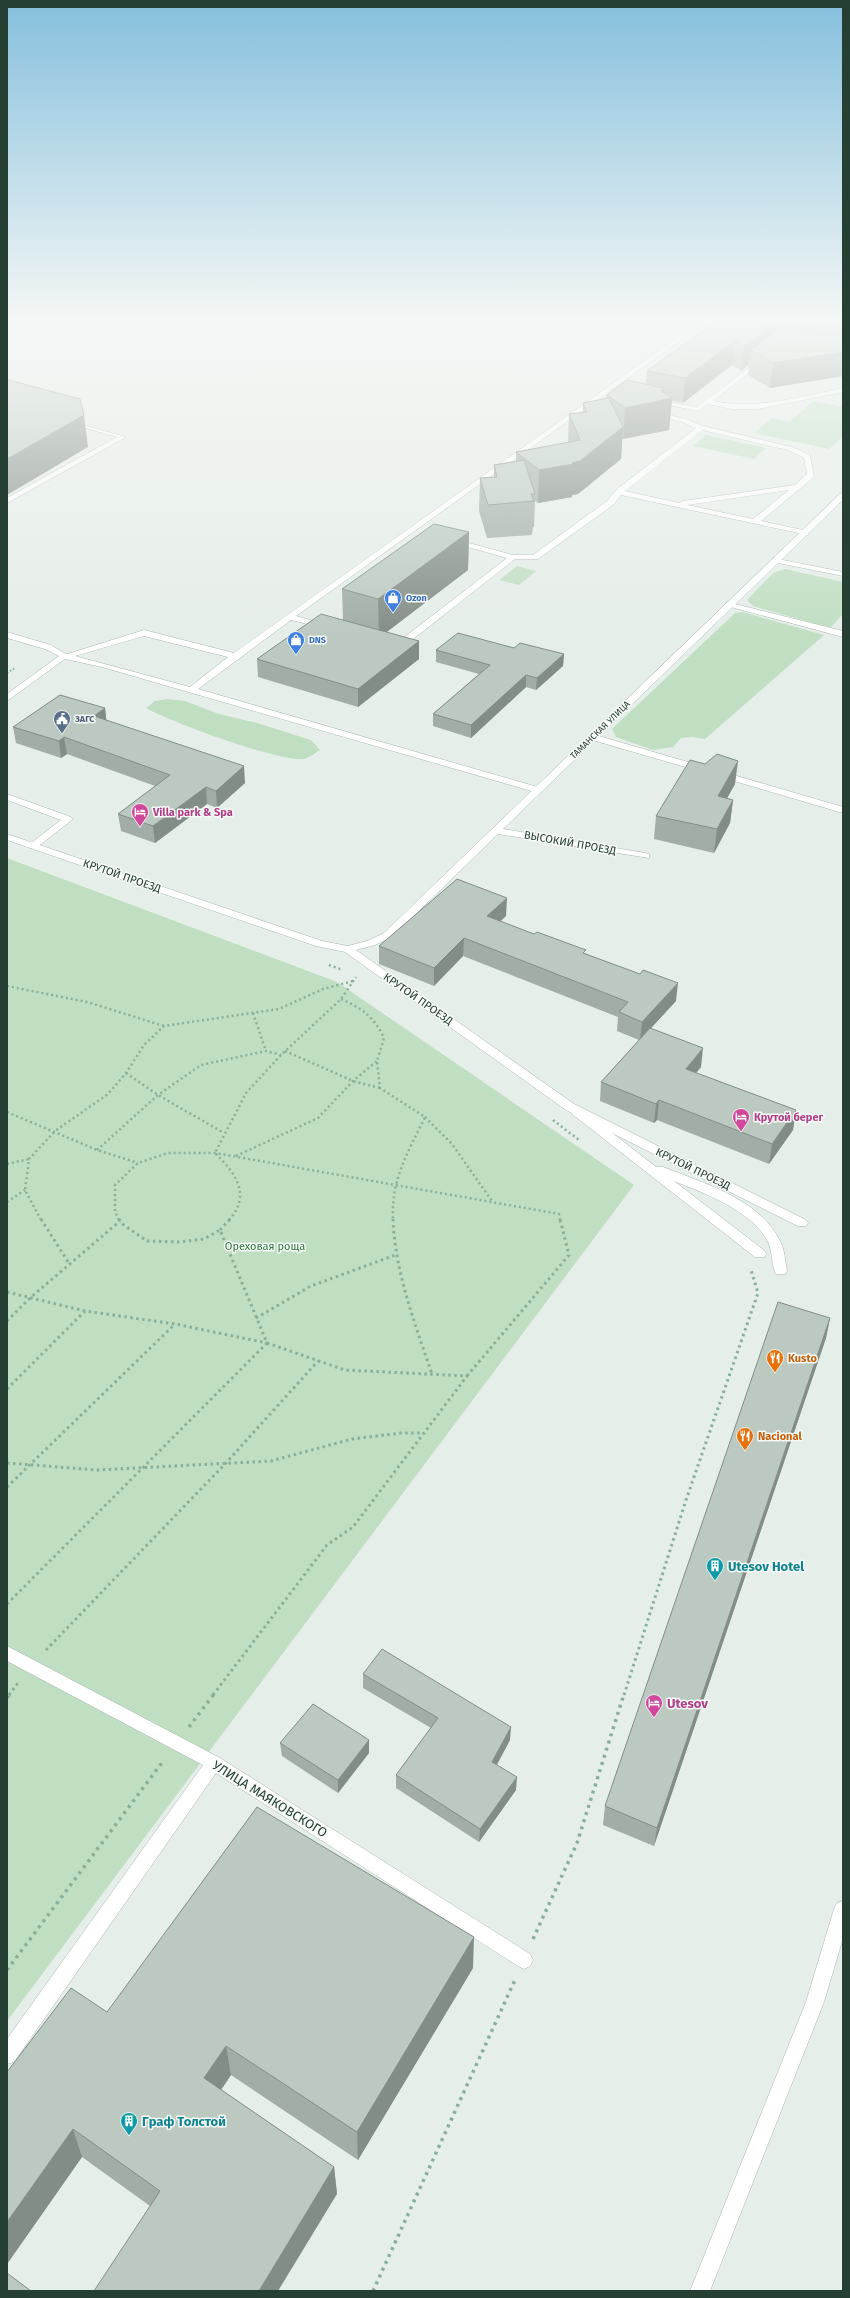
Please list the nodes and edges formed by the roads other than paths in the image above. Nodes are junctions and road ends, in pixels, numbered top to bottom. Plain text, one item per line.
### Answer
1 (77, 424) edge
2 (559, 424) edge
3 (693, 424) edge
4 (701, 428) junction
5 (794, 488) junction
6 (619, 492) junction
7 (843, 496) edge
8 (7, 500) edge
9 (675, 504) junction
10 (756, 521) junction
11 (412, 529) junction
12 (427, 533) edge
13 (805, 533) junction
14 (441, 537) edge
15 (514, 557) junction
16 (776, 560) junction
17 (843, 574) edge
18 (730, 604) junction
19 (289, 617) junction
20 (332, 629) edge
21 (843, 634) edge
22 (7, 635) edge
23 (381, 643) edge
24 (65, 656) junction
25 (235, 656) junction
26 (190, 691) junction
27 (7, 698) edge
28 (592, 737) junction
29 (538, 790) junction
30 (7, 797) edge
31 (843, 810) edge
32 (496, 831) junction
33 (7, 837) edge
34 (33, 846) junction
35 (645, 856) dead end
36 (348, 949) junction
37 (570, 1107) junction
38 (643, 1163) junction
39 (802, 1223) dead end
40 (760, 1254) dead end
41 (781, 1271) dead end
42 (7, 1653) edge
43 (214, 1763) junction
44 (843, 1909) edge
45 (524, 1960) road end
46 (7, 2055) edge
47 (700, 2291) edge

1 - 8 street
2 - 11 street
3 - 4 street
4 - 5 street
4 - 6 street
5 - 9 street
5 - 10 street
6 - 9 street
6 - 15 street
7 - 13 street, ТАМАНСКАЯ УЛИЦА
9 - 10 street
10 - 13 street
11 - 12 street
11 - 19 street
13 - 16 street, ТАМАНСКАЯ УЛИЦА
14 - 15 street
15 - 23 street
16 - 17 street
16 - 18 street, ТАМАНСКАЯ УЛИЦА
18 - 21 street
18 - 28 street, ТАМАНСКАЯ УЛИЦА
19 - 20 street
19 - 25 street
22 - 24 street
24 - 25 street
24 - 26 street
24 - 27 street
25 - 26 street
26 - 29 street
28 - 29 street, ТАМАНСКАЯ УЛИЦА
28 - 31 street
29 - 32 street, ТАМАНСКАЯ УЛИЦА
30 - 34 street
32 - 35 street, ВЫСОКИЙ ПРОЕЗД
32 - 36 street, ТАМАНСКАЯ УЛИЦА
33 - 34 street, КРУТОЙ ПРОЕЗД
34 - 36 street, КРУТОЙ ПРОЕЗД
36 - 37 street, КРУТОЙ ПРОЕЗД
37 - 38 street
37 - 39 street, КРУТОЙ ПРОЕЗД
38 - 40 street
38 - 41 street
42 - 43 street, УЛИЦА МАЯКОВСКОГО
43 - 45 street, УЛИЦА МАЯКОВСКОГО
43 - 46 street
44 - 47 street

